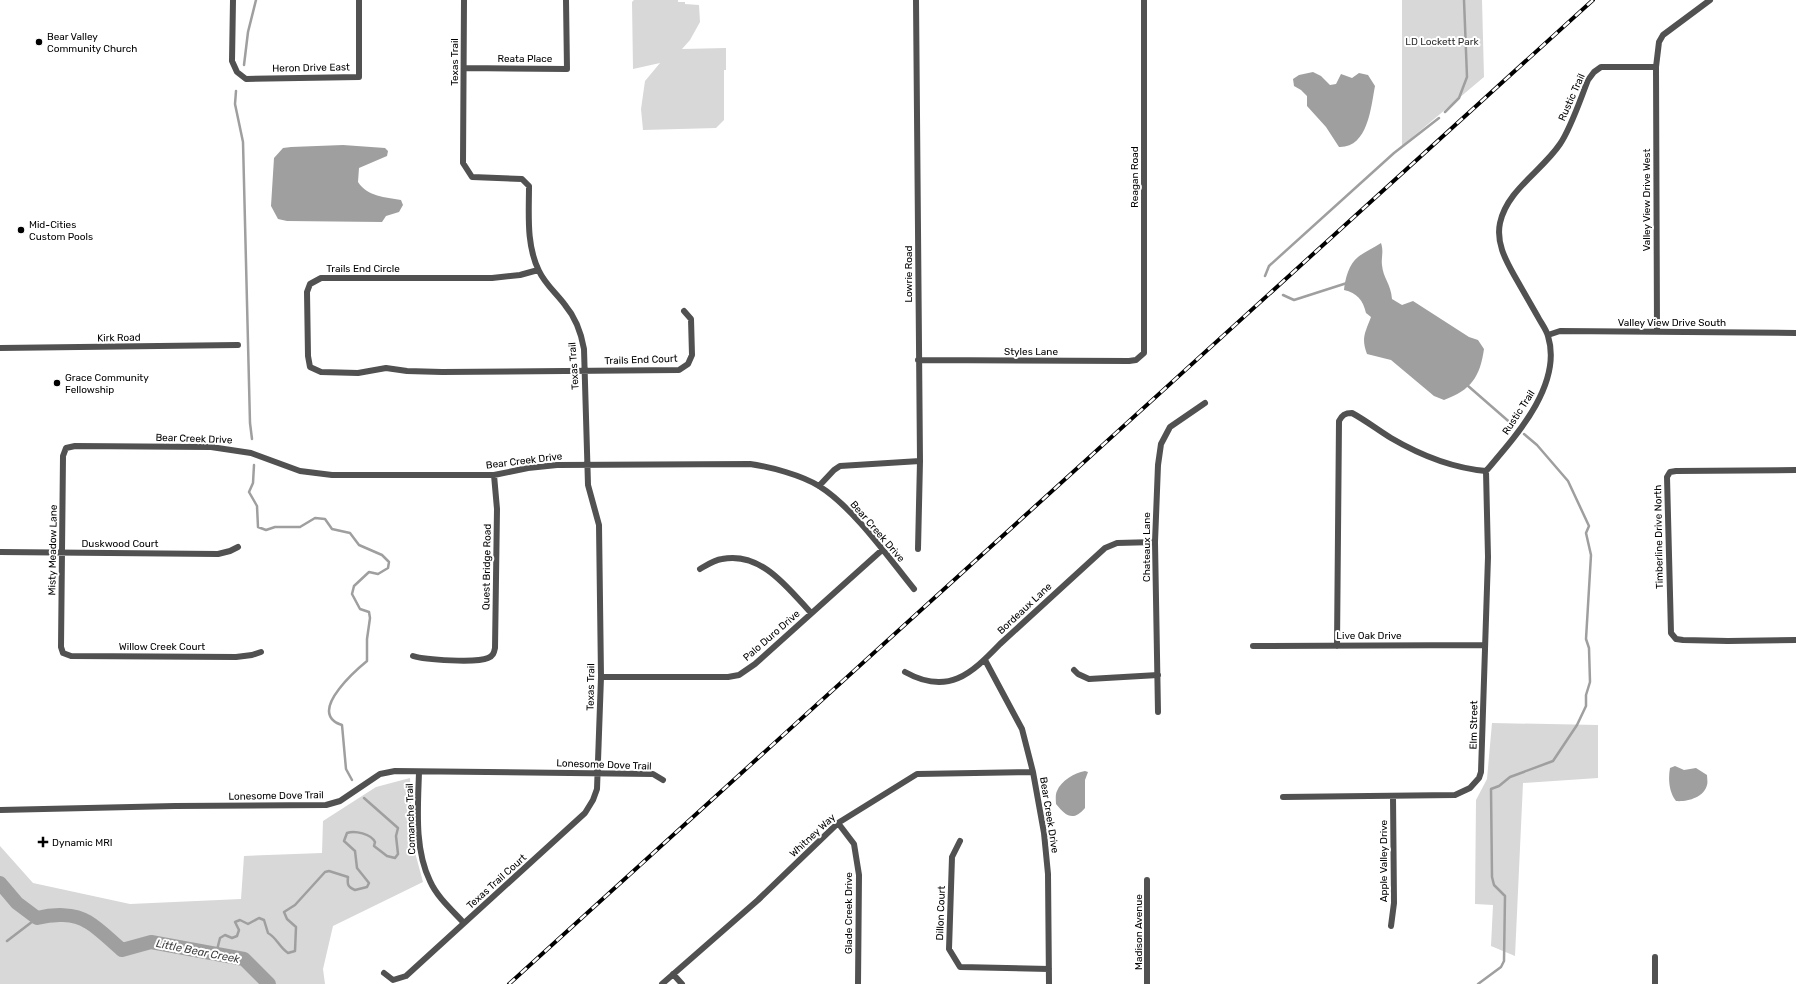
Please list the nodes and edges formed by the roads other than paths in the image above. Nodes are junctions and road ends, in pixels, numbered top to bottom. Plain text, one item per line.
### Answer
1 (233, 0) edge
2 (359, 0) edge
3 (464, 0) edge
4 (566, 0) edge
5 (916, 0) edge
6 (1144, 0) edge
7 (1710, 0) edge
8 (1656, 67) junction
9 (464, 68) junction
10 (538, 270) junction
11 (684, 311) dead end
12 (1657, 332) junction
13 (1796, 333) edge
14 (1548, 335) junction
15 (238, 345) dead end
16 (0, 348) edge
17 (1142, 354) joint
18 (918, 360) junction
19 (586, 371) junction
20 (1204, 403) dead end
21 (66, 448) joint
22 (920, 461) junction
23 (588, 464) junction
24 (1796, 470) edge
25 (1486, 471) junction
26 (494, 475) junction
27 (819, 486) junction
28 (1155, 542) junction
29 (238, 547) dead end
30 (918, 549) dead end
31 (882, 550) junction
32 (0, 552) edge
33 (62, 553) junction
34 (700, 569) dead end
35 (914, 589) dead end
36 (811, 613) junction
37 (1796, 640) edge
38 (1253, 646) dead end
39 (1336, 646) junction
40 (1484, 646) junction
41 (261, 652) dead end
42 (63, 653) joint
43 (413, 656) dead end
44 (985, 660) junction
45 (1074, 670) dead end
46 (905, 672) dead end
47 (1158, 674) junction
48 (601, 677) junction
49 (1158, 712) dead end
50 (419, 772) junction
51 (1033, 772) junction
52 (597, 773) junction
53 (663, 780) dead end
54 (1393, 796) junction
55 (1283, 797) dead end
56 (0, 810) edge
57 (838, 824) junction
58 (960, 841) dead end
59 (1147, 880) dead end
60 (464, 923) junction
61 (1391, 926) dead end
62 (1655, 957) dead end
63 (1049, 969) junction
64 (384, 973) dead end
65 (673, 974) junction
66 (662, 984) edge
67 (682, 984) edge
68 (858, 984) edge
69 (1049, 984) edge
70 (1147, 984) edge
71 (1655, 984) edge

1 - 2 street, Heron Drive East
3 - 9 street, Texas Trail
4 - 9 street, Reata Place
5 - 18 street, Lowrie Road
6 - 17 street, Reagan Road
7 - 8 street, Valley View Drive West
8 - 12 street, Valley View Drive West
8 - 14 street, Rustic Trail
9 - 10 street, Texas Trail
10 - 19 street, Texas Trail
10 - 19 street, Trails End Circle
11 - 19 street, Trails End Court
12 - 13 street, Valley View Drive South
12 - 14 street, Valley View Drive South
14 - 25 street, Rustic Trail
15 - 16 street, Kirk Road
17 - 18 street, Styles Lane
18 - 22 street, Lowrie Road
19 - 23 street, Texas Trail
20 - 28 street, Chateaux Lane
21 - 26 street, Bear Creek Drive
21 - 33 street, Misty Meadow Lane
22 - 27 street
22 - 30 street, Lowrie Road
23 - 26 street, Bear Creek Drive
23 - 27 street, Bear Creek Drive
23 - 48 street, Texas Trail
24 - 37 street, Timberline Drive North
25 - 39 street
25 - 40 street, Elm Street
26 - 43 street, Quest Bridge Road
27 - 31 street, Bear Creek Drive
28 - 44 street, Bordeaux Lane
28 - 47 street, Chateaux Lane
29 - 33 street, Duskwood Court
31 - 35 street, Bear Creek Drive
31 - 36 street, Palo Duro Drive
32 - 33 street, Duskwood Court
33 - 42 street, Misty Meadow Lane
34 - 36 street
36 - 48 street, Palo Duro Drive
38 - 39 street, Live Oak Drive
39 - 40 street, Live Oak Drive
40 - 54 street, Elm Street
41 - 42 street, Willow Creek Court
44 - 46 street, Bordeaux Lane
44 - 51 street, Bear Creek Drive
45 - 47 street
47 - 49 street, Chateaux Lane
48 - 52 street, Texas Trail
50 - 52 street, Lonesome Dove Trail
50 - 56 street, Lonesome Dove Trail
50 - 60 street, Comanche Trail
51 - 57 street, Whitney Way
51 - 63 street, Bear Creek Drive
52 - 53 street, Lonesome Dove Trail
52 - 60 street, Texas Trail Court
54 - 55 street, Elm Street
54 - 61 street, Apple Valley Drive
57 - 65 street, Whitney Way
57 - 68 street, Glade Creek Drive
58 - 63 street, Dillon Court
59 - 70 street, Madison Avenue
60 - 64 street, Texas Trail Court
62 - 71 street
63 - 69 street, Bear Creek Drive
65 - 66 street, Whitney Way
65 - 67 street

